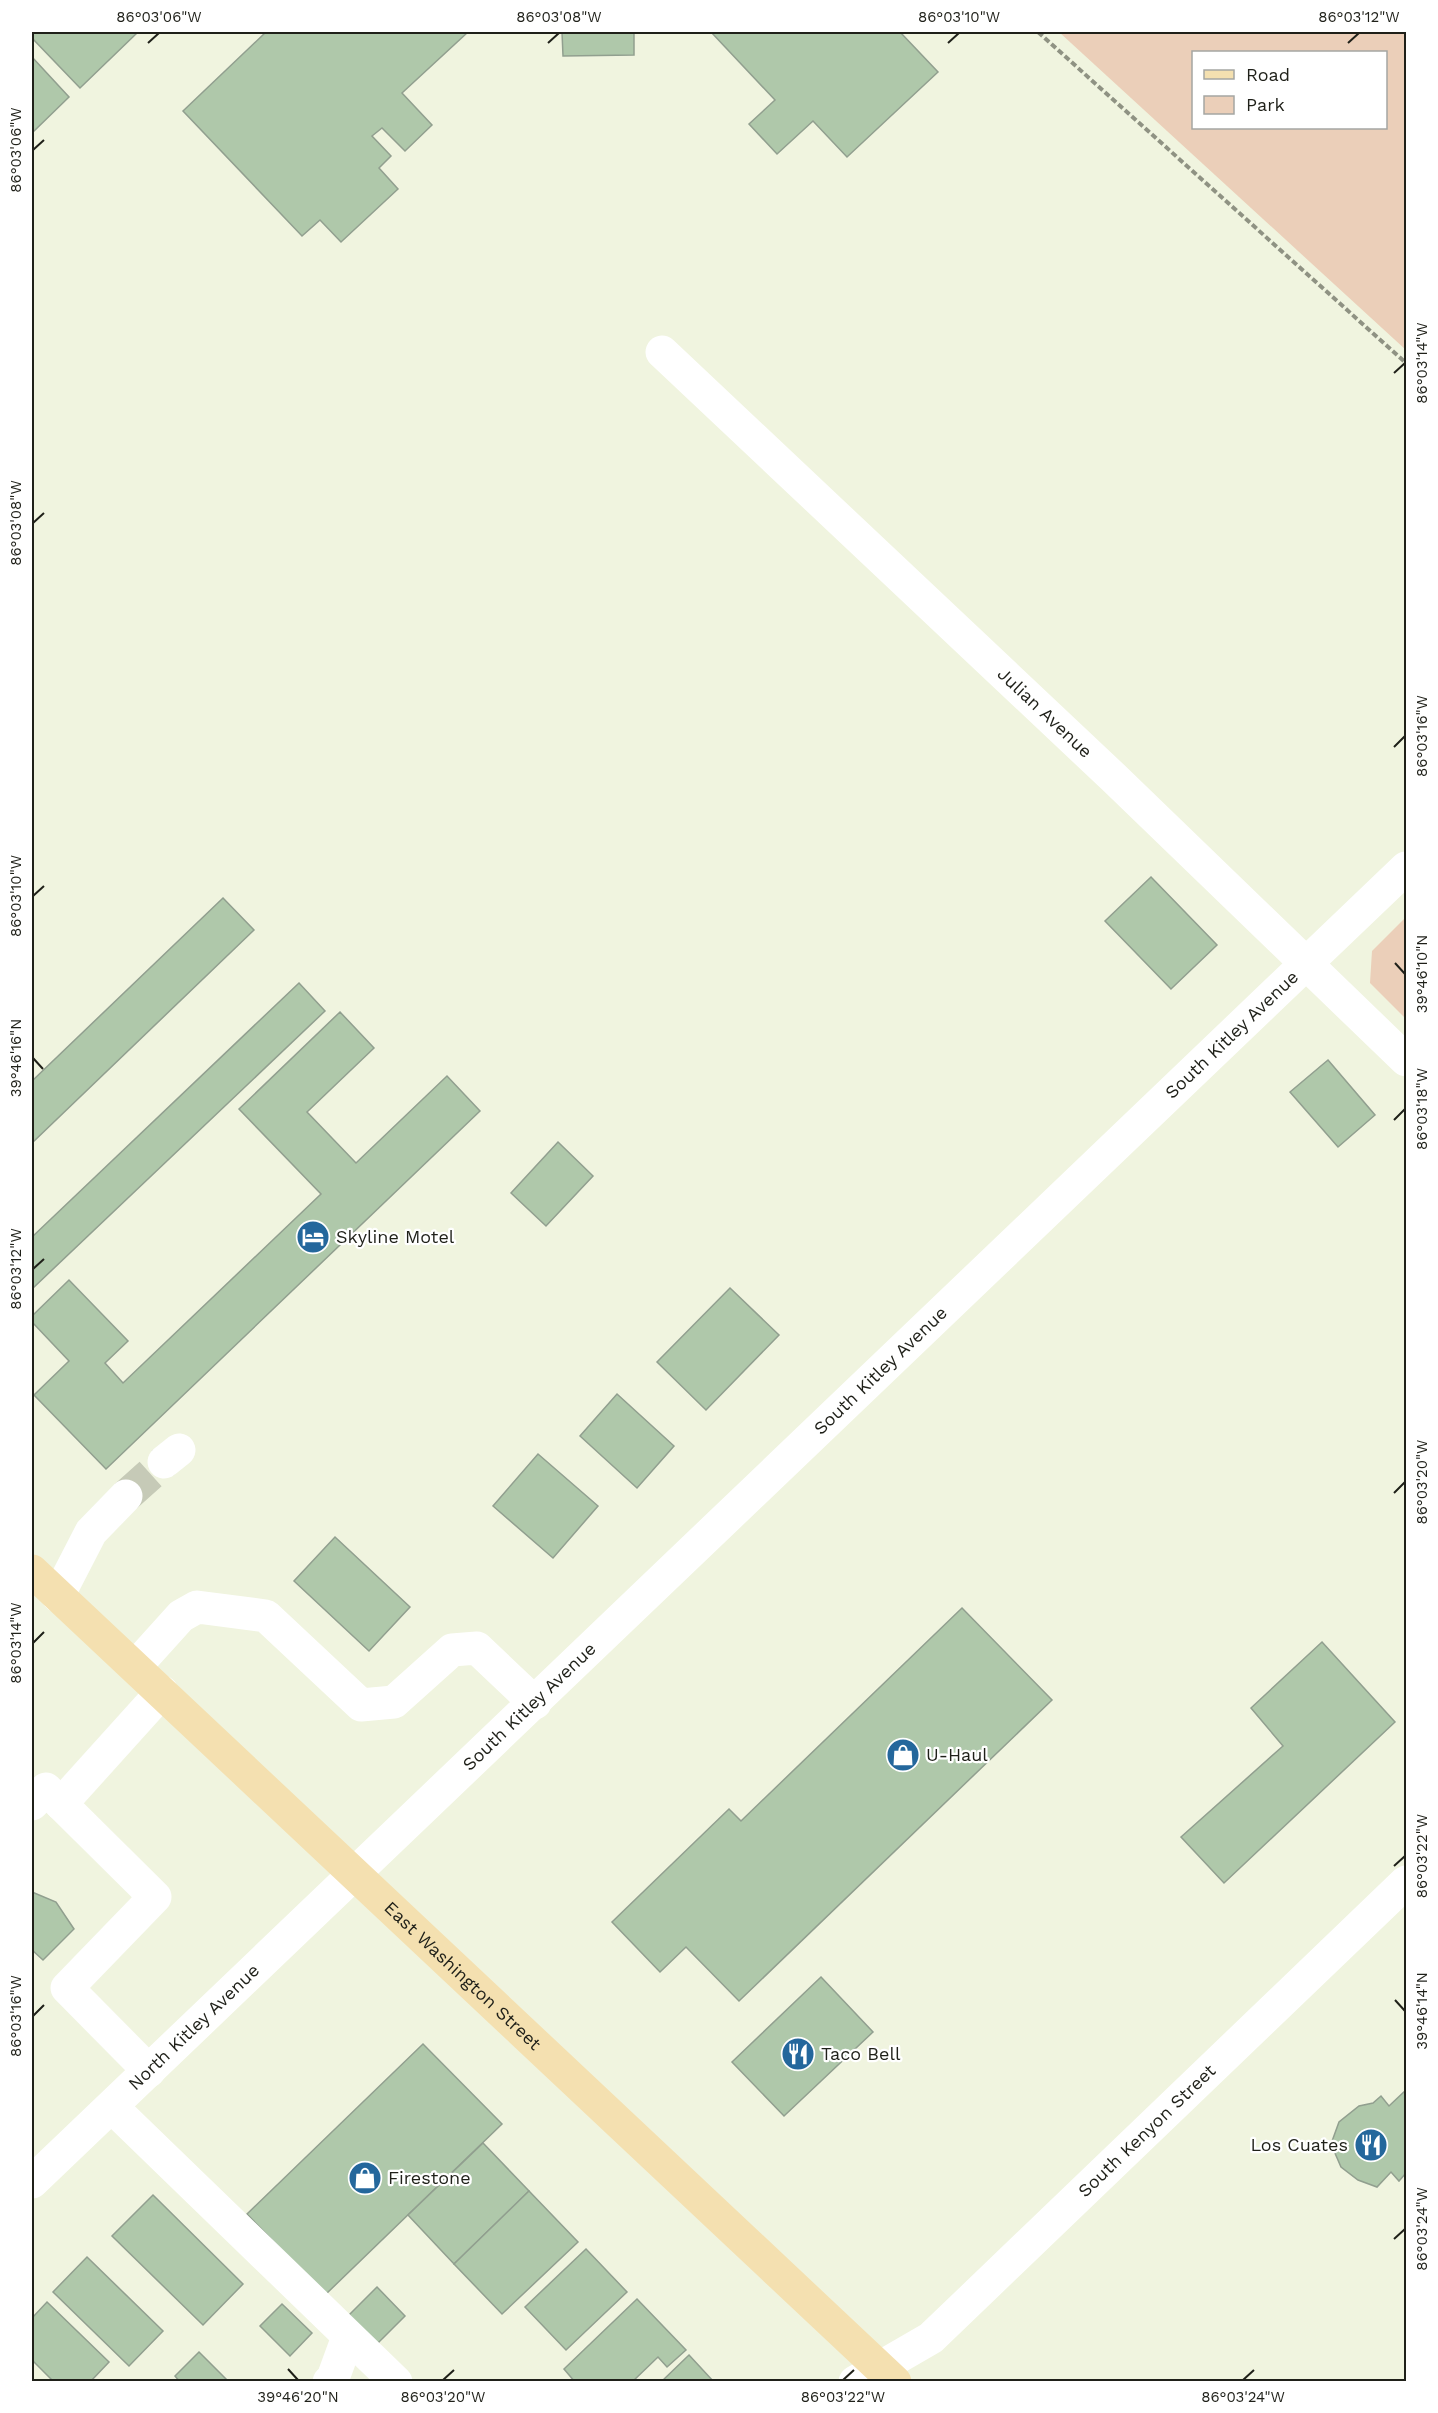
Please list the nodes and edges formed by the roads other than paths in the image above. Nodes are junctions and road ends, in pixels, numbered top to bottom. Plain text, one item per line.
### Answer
1 (671, 361) dead end
2 (1407, 868) edge
3 (1306, 963) junction
4 (1407, 1060) edge
5 (126, 1497) tunnel mouth
6 (32, 1571) edge
7 (58, 1596) junction
8 (135, 1667) junction
9 (162, 1692) junction
10 (536, 1703) junction
11 (46, 1804) edge
12 (356, 1874) junction
13 (1407, 1882) edge
14 (149, 2071) junction
15 (112, 2107) junction
16 (32, 2182) edge
17 (348, 2337) junction
18 (877, 2377) edge
19 (329, 2382) edge
20 (396, 2382) edge

1 - 3 street, Julian Avenue
2 - 3 street, South Kitley Avenue
3 - 4 street, Julian Avenue
3 - 10 street, South Kitley Avenue
5 - 7 street
6 - 7 main road, East Washington Street
7 - 8 main road, East Washington Street
8 - 9 main road, East Washington Street
8 - 10 street
9 - 11 street
9 - 12 main road, East Washington Street
10 - 12 street, South Kitley Avenue
11 - 14 street
12 - 14 street, North Kitley Avenue
12 - 18 main road, East Washington Street
13 - 18 street, South Kenyon Street
14 - 15 street, North Kitley Avenue
15 - 16 street, North Kitley Avenue
15 - 17 street
17 - 19 street
17 - 20 street

